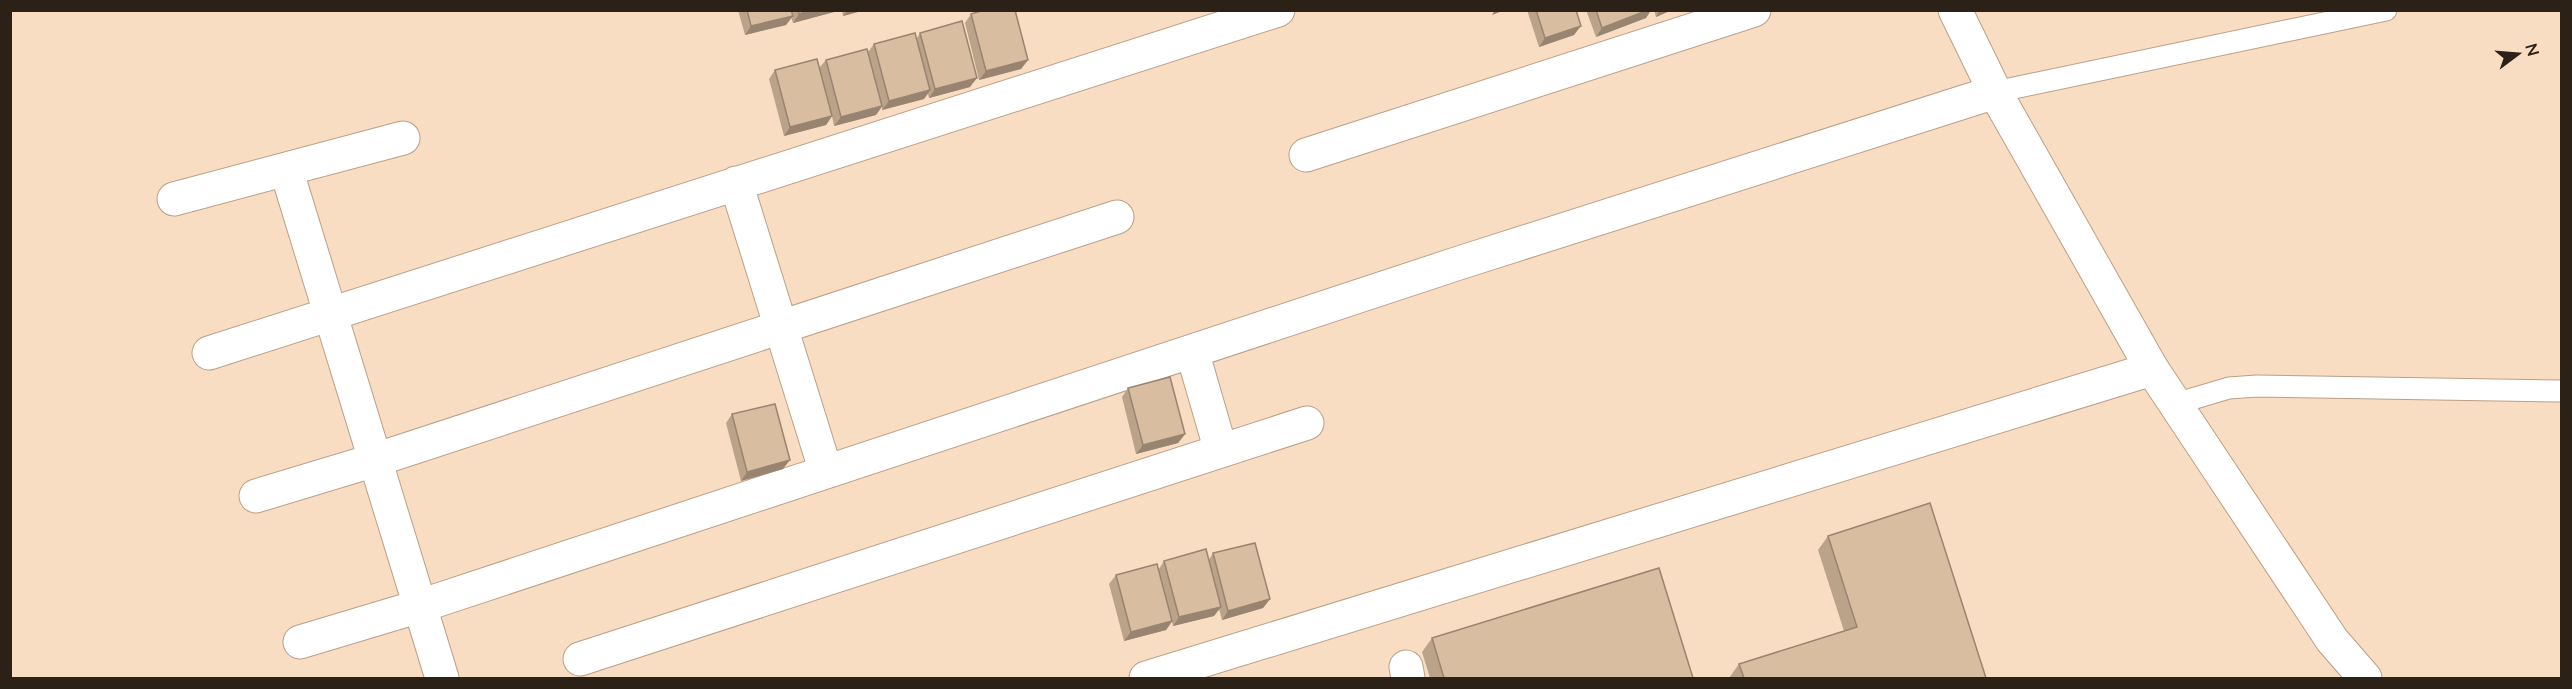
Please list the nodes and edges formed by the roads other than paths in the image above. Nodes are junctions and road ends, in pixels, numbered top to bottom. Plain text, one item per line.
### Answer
1 (1278, 10) edge
2 (1754, 10) edge
3 (1955, 10) edge
4 (2386, 10) edge
5 (1995, 92) junction
6 (403, 138) dead end
7 (1306, 155) dead end
8 (286, 169) junction
9 (736, 183) junction
10 (174, 199) dead end
11 (1117, 217) dead end
12 (331, 315) junction
13 (782, 327) junction
14 (1192, 351) junction
15 (209, 353) dead end
16 (2152, 369) junction
17 (2562, 391) edge
18 (2175, 404) junction
19 (1307, 423) dead end
20 (1221, 452) junction
21 (375, 460) junction
22 (826, 472) junction
23 (256, 496) dead end
24 (420, 606) junction
25 (300, 642) dead end
26 (580, 659) dead end
27 (442, 678) edge
28 (1146, 678) edge
29 (2365, 678) edge

1 - 9 street
2 - 7 street
3 - 5 street
4 - 5 lane
5 - 14 street
5 - 16 street
6 - 8 street
8 - 10 street
8 - 12 street
9 - 12 street
9 - 13 street
11 - 13 street
12 - 15 street
12 - 21 street
13 - 21 street
13 - 22 street
14 - 20 street
14 - 22 street
16 - 18 street
16 - 28 street
17 - 18 lane
18 - 29 street
19 - 20 street
20 - 26 street
21 - 23 street
21 - 24 street
22 - 24 street
24 - 25 street
24 - 27 street

